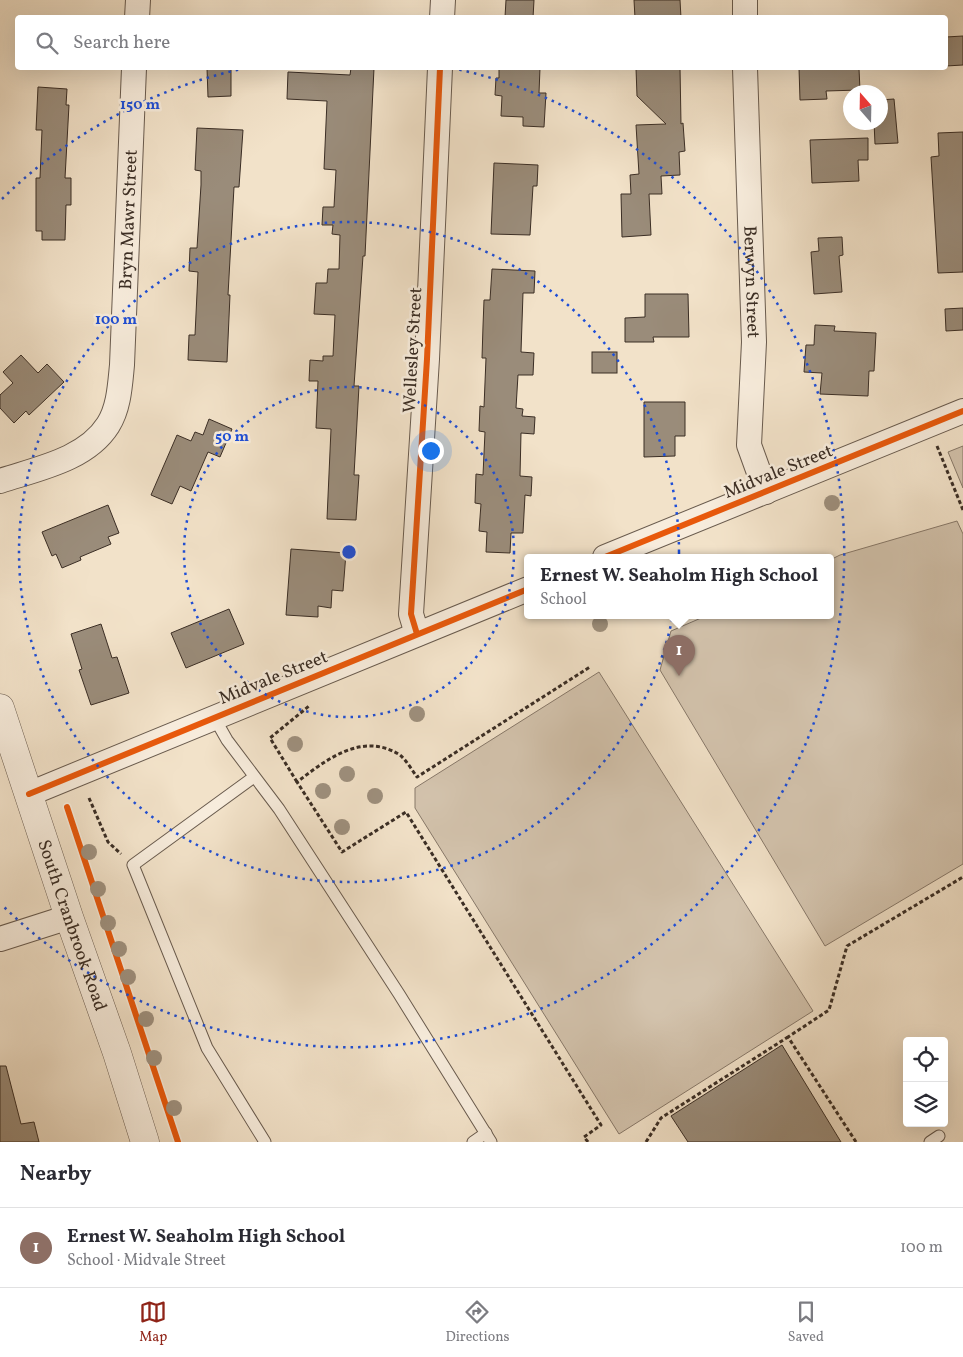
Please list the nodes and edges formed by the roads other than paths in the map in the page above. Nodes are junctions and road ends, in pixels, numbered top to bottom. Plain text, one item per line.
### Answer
1 (138, 0) edge
2 (443, 0) edge
3 (745, 0) edge
4 (137, 15) edge
5 (442, 15) edge
6 (745, 15) edge
7 (134, 70) edge
8 (440, 70) edge
9 (745, 70) edge
10 (963, 411) edge
11 (0, 481) edge
12 (766, 492) junction
13 (612, 554) edge
14 (524, 591) edge
15 (417, 634) junction
16 (0, 708) edge
17 (214, 717) junction
18 (254, 777) junction
19 (29, 794) junction
20 (69, 917) junction
21 (0, 939) edge
22 (488, 1138) edge
23 (146, 1142) edge
24 (265, 1142) edge
25 (473, 1142) edge

1 - 4 street
2 - 5 street
3 - 6 street
7 - 11 street, Bryn Mawr Street
8 - 15 street, Wellesley Street
9 - 12 street, Berwyn Street
10 - 12 street, Midvale Street
12 - 13 street, Midvale Street
14 - 15 street, Midvale Street
15 - 17 street, Midvale Street
16 - 19 street, South Cranbrook Road
17 - 18 lane
17 - 19 street, Midvale Street
18 - 22 lane
18 - 24 lane
19 - 20 street, South Cranbrook Road
20 - 21 street
20 - 23 street, South Cranbrook Road
22 - 25 lane

